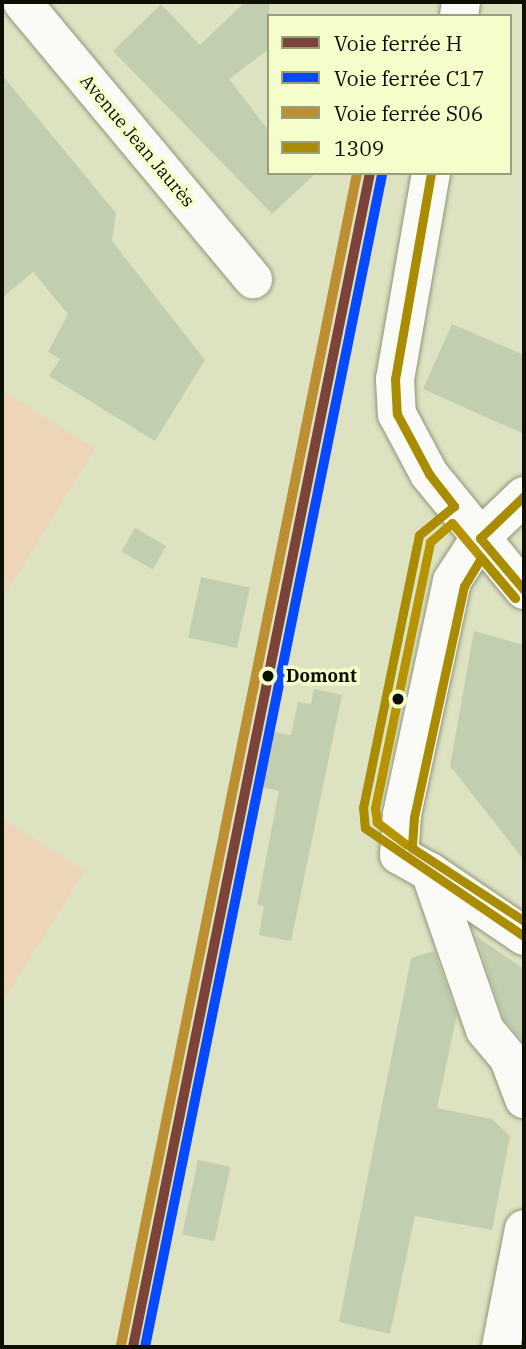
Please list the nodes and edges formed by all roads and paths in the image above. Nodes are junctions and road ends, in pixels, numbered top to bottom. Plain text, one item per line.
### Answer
1 (22, 2) edge
2 (431, 175) edge
3 (253, 279) dead end
4 (524, 496) edge
5 (480, 538) junction
6 (524, 590) edge
7 (415, 863) junction
8 (524, 936) edge
9 (517, 1064) edge
10 (524, 1099) edge
11 (524, 1229) edge
12 (520, 1280) edge
13 (501, 1347) edge

1 - 3 street, Avenue Jean Jaurès
2 - 5 street
4 - 5 street
5 - 6 street
5 - 7 street
7 - 8 street
7 - 9 street
9 - 10 street
11 - 12 street
12 - 13 street

